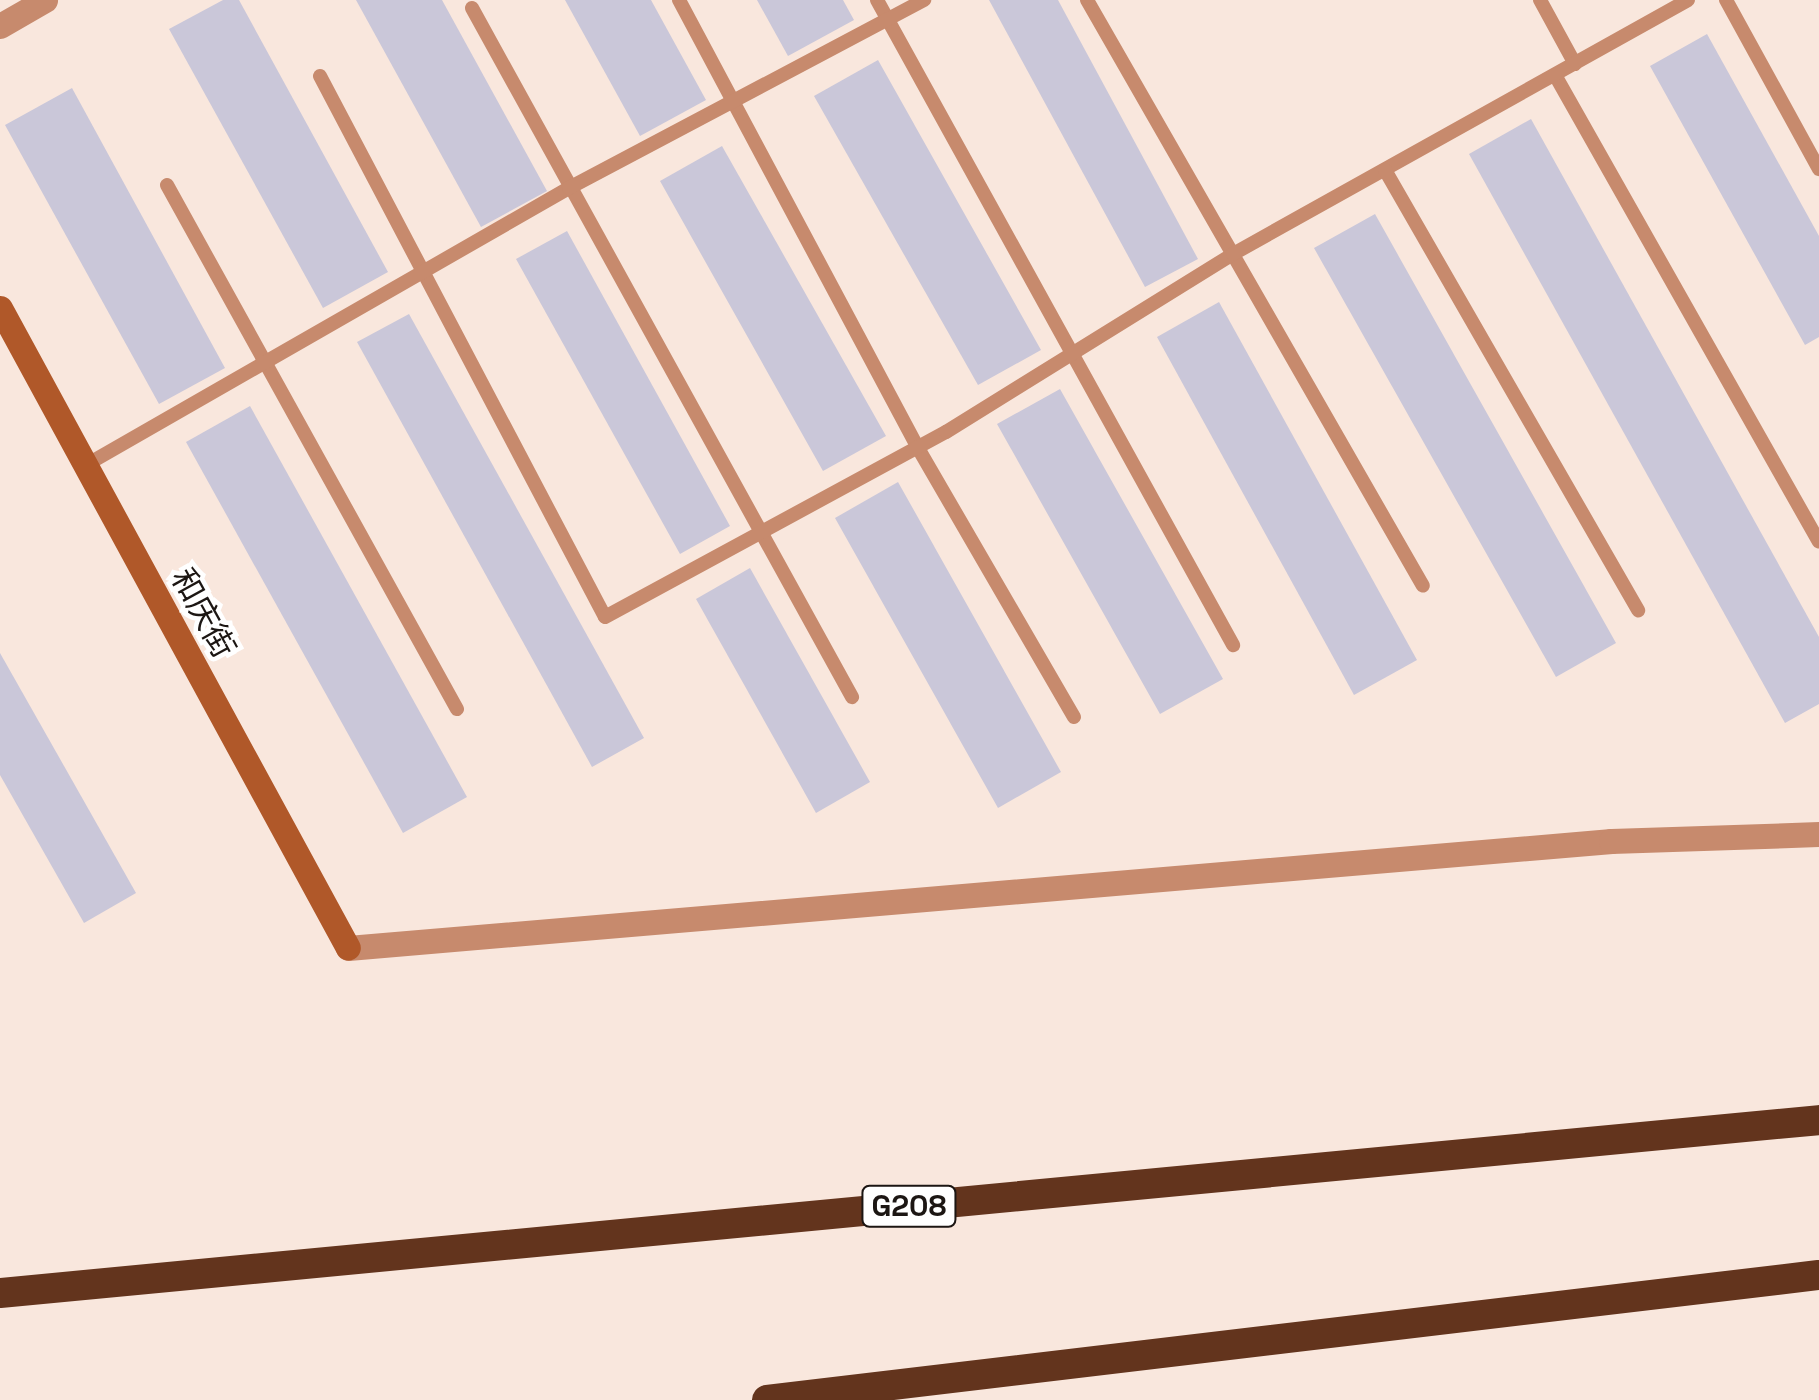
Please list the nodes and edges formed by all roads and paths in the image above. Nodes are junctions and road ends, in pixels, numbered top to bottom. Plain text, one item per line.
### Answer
1 (44, 0) edge
2 (679, 0) edge
3 (877, 0) edge
4 (924, 0) edge
5 (1087, 0) edge
6 (1540, 0) edge
7 (1688, 0) edge
8 (1726, 0) edge
9 (472, 8) dead end
10 (888, 20) junction
11 (0, 26) edge
12 (1575, 64) junction
13 (1555, 75) junction
14 (320, 76) dead end
15 (734, 102) junction
16 (1819, 169) edge
17 (1385, 170) junction
18 (166, 185) dead end
19 (569, 188) junction
20 (1233, 254) junction
21 (423, 272) junction
22 (3, 322) edge
23 (1073, 354) junction
24 (264, 363) junction
25 (918, 448) junction
26 (86, 465) junction
27 (762, 532) junction
28 (1819, 542) edge
29 (1423, 586) dead end
30 (1638, 610) dead end
31 (1233, 645) dead end
32 (852, 697) dead end
33 (457, 709) dead end
34 (1074, 717) dead end
35 (1819, 834) edge
36 (1819, 1120) edge
37 (1819, 1275) edge
38 (0, 1293) edge
39 (767, 1400) edge

1 - 11 street
2 - 15 lane
3 - 10 lane
4 - 10 lane
5 - 20 lane
6 - 12 lane
7 - 12 lane
8 - 16 lane
9 - 19 lane
10 - 15 lane
10 - 23 lane
12 - 13 lane
13 - 17 lane
13 - 28 lane
14 - 21 lane
15 - 19 lane
15 - 25 lane
17 - 20 lane
17 - 30 lane
18 - 24 lane
19 - 21 lane
19 - 27 lane
20 - 23 lane
20 - 29 lane
21 - 24 lane
21 - 27 lane
22 - 26 street, 和庆街
23 - 25 lane
23 - 31 lane
24 - 26 lane
24 - 33 lane
25 - 27 lane
25 - 34 lane
26 - 35 street, 和庆街
27 - 32 lane
36 - 38 highway, G208
37 - 39 highway

